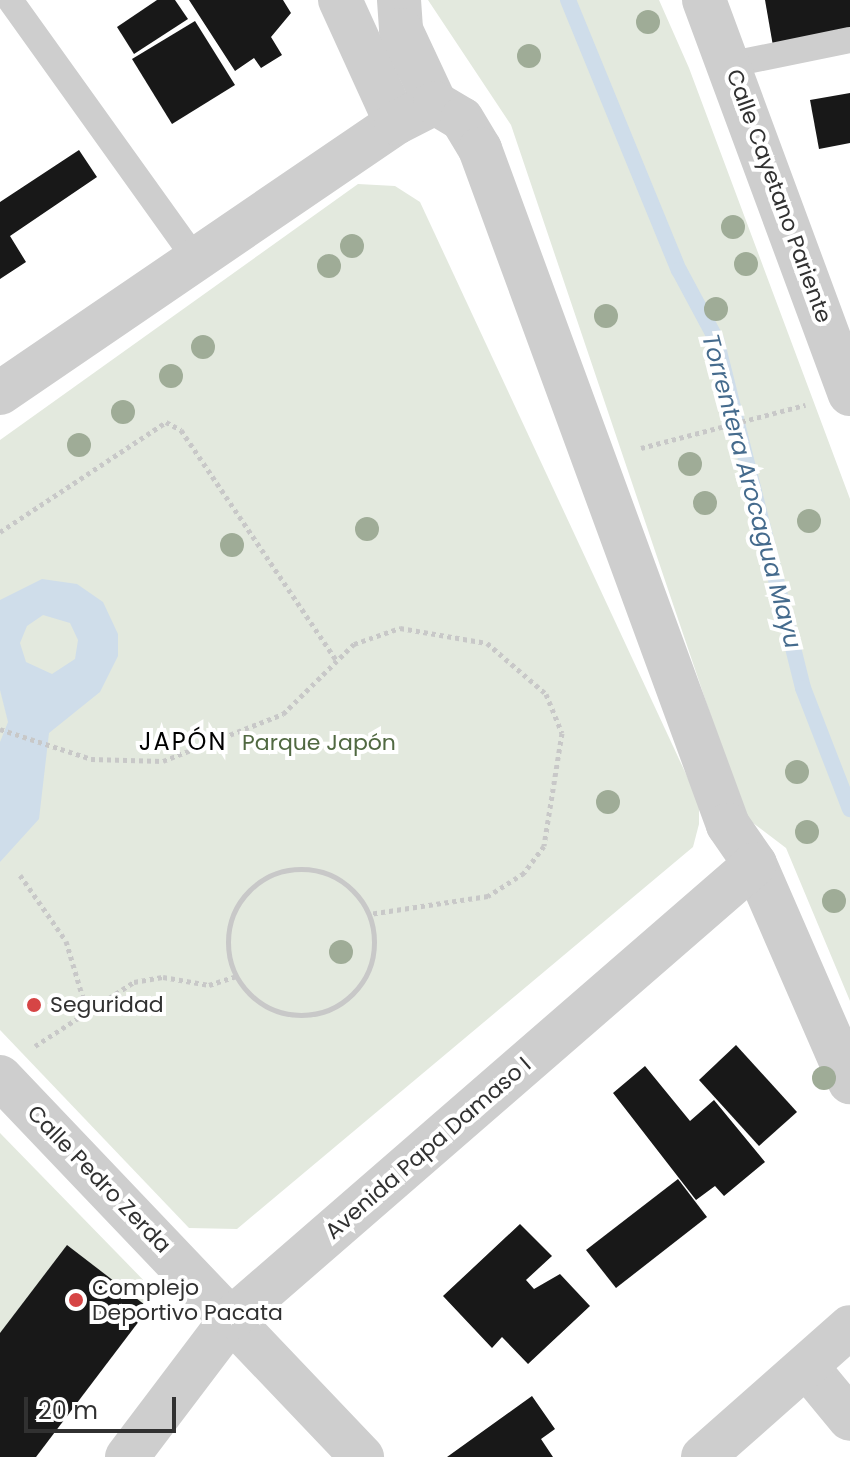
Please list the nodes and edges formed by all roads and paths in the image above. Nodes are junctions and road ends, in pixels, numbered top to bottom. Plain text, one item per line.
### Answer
1 (10, 0) edge
2 (340, 0) edge
3 (399, 0) edge
4 (704, 0) edge
5 (850, 40) edge
6 (732, 64) junction
7 (435, 103) junction
8 (396, 123) junction
9 (193, 256) junction
10 (0, 393) edge
11 (850, 393) edge
12 (773, 415) dead end
13 (593, 460) junction
14 (0, 532) edge
15 (336, 660) junction
16 (0, 729) edge
17 (755, 864) junction
18 (20, 875) dead end
19 (369, 914) junction
20 (236, 976) junction
21 (88, 1015) junction
22 (14, 1063) edge
23 (850, 1082) edge
24 (233, 1317) junction
25 (850, 1327) edge
26 (807, 1367) junction
27 (850, 1419) edge
28 (127, 1457) edge
29 (362, 1457) edge
30 (703, 1457) edge

1 - 9 lane
2 - 8 street
3 - 7 street
4 - 6 street, Calle Cayetano Pariente
5 - 6 lane
6 - 11 street, Calle Cayetano Pariente
7 - 8 street
7 - 13 street
8 - 9 street
9 - 10 street
12 - 13 path
13 - 17 street
14 - 15 path
15 - 16 path
15 - 19 path
17 - 23 street
17 - 24 street, Avenida Papa Damaso I
18 - 21 path
19 - 20 path
19 - 20 path
20 - 21 path
21 - 22 path
22 - 24 street, Calle Pedro Zerda
24 - 28 street, Avenida Papa Damaso I
24 - 29 street, Calle Pedro Zerda
25 - 26 street
26 - 27 street
26 - 30 street

